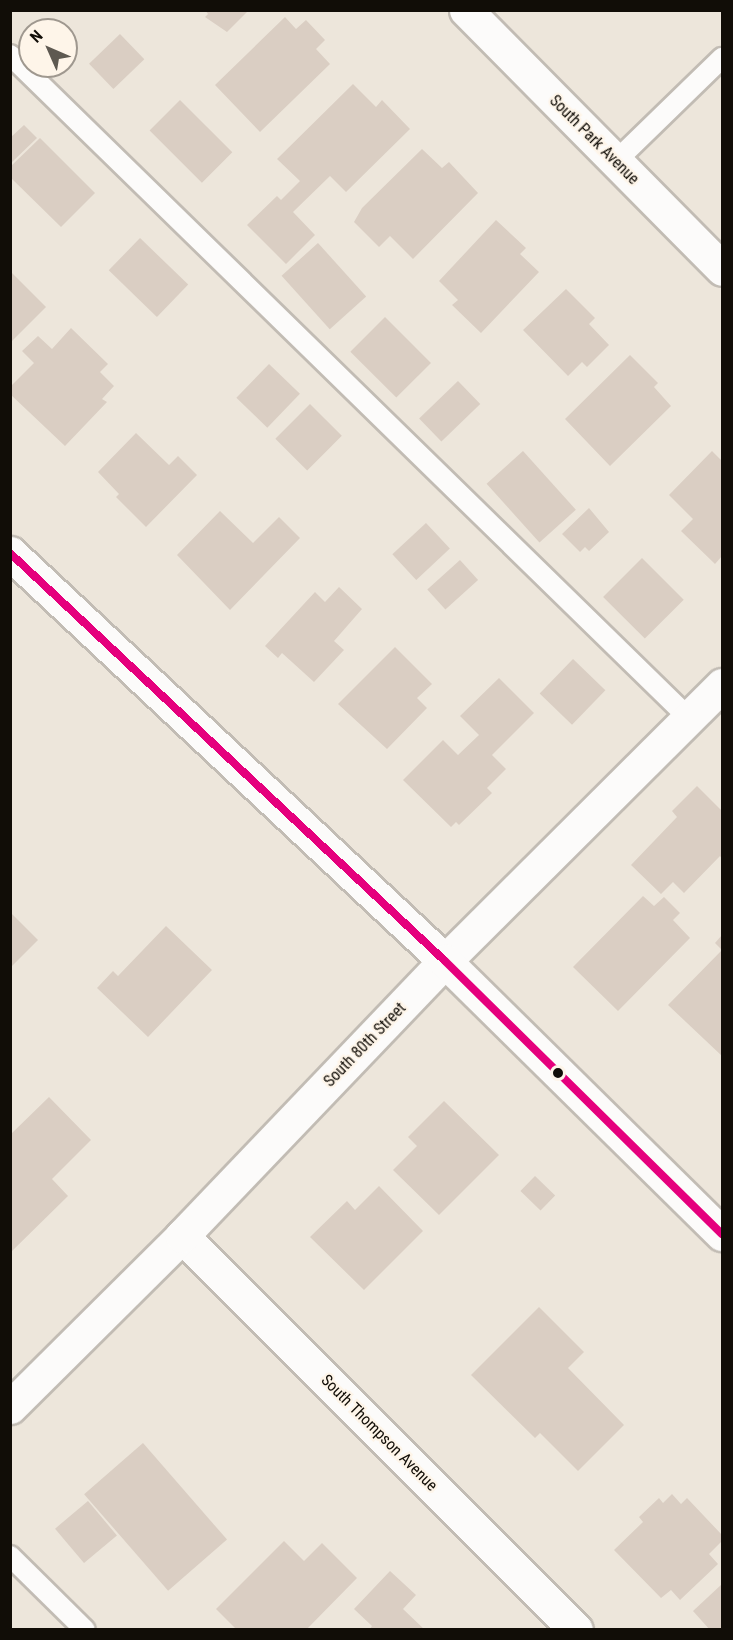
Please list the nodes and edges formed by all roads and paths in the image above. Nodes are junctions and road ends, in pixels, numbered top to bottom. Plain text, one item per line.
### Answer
1 (466, 10) edge
2 (10, 55) edge
3 (723, 58) edge
4 (616, 161) junction
5 (723, 269) edge
6 (10, 553) edge
7 (723, 685) edge
8 (689, 718) junction
9 (445, 961) junction
10 (723, 1234) edge
11 (182, 1236) junction
12 (10, 1407) edge
13 (10, 1556) edge
14 (85, 1629) edge
15 (576, 1629) edge

1 - 4 street, South Park Avenue
2 - 8 lane
3 - 4 lane
4 - 5 street, South Park Avenue
6 - 9 street
7 - 8 street, South 80th Street
8 - 9 street, South 80th Street
9 - 10 street
9 - 11 street, South 80th Street
11 - 12 street, South 80th Street
11 - 15 street, South Thompson Avenue
13 - 14 lane

